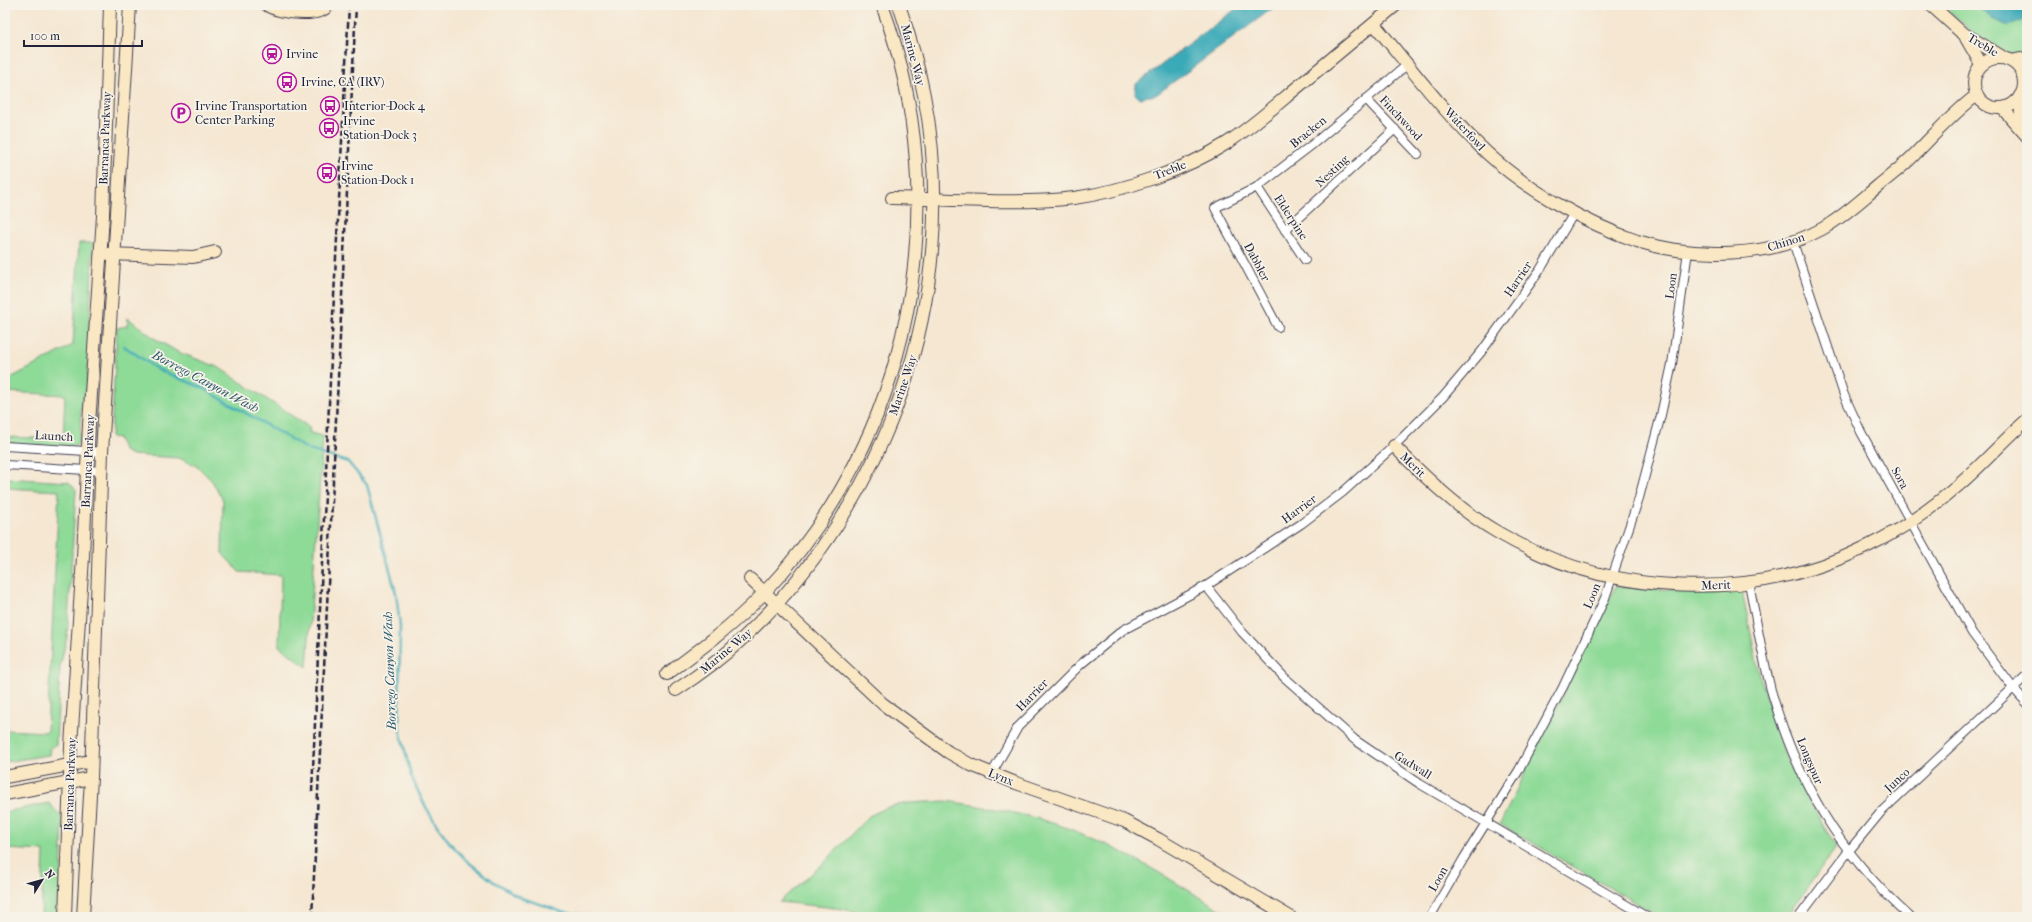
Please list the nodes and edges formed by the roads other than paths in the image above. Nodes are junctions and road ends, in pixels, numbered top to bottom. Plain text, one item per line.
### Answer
1 (110, 5) edge
2 (130, 5) edge
3 (267, 5) edge
4 (328, 5) edge
5 (882, 5) edge
6 (899, 5) edge
7 (1396, 5) edge
8 (1931, 5) edge
9 (1374, 24) junction
10 (1961, 32) junction
11 (2027, 58) edge
12 (2008, 60) junction
13 (1408, 64) junction
14 (1981, 64) junction
15 (2025, 78) edge
16 (1977, 95) junction
17 (2020, 96) junction
18 (1366, 99) junction
19 (1999, 108) junction
20 (1394, 129) junction
21 (2027, 132) edge
22 (2027, 136) edge
23 (1418, 154) dead end
24 (1257, 187) junction
25 (892, 198) dead end
26 (918, 198) junction
27 (934, 199) junction
28 (1215, 208) joint
29 (1574, 213) junction
30 (1285, 230) junction
31 (1793, 242) junction
32 (1688, 251) junction
33 (215, 252) dead end
34 (101, 254) junction
35 (116, 255) junction
36 (1304, 260) dead end
37 (1278, 327) dead end
38 (2027, 420) edge
39 (5, 446) edge
40 (1394, 446) junction
41 (88, 450) junction
42 (102, 452) junction
43 (5, 465) edge
44 (87, 470) junction
45 (102, 471) junction
46 (1910, 521) junction
47 (1612, 576) junction
48 (750, 579) dead end
49 (1749, 583) junction
50 (1206, 586) junction
51 (764, 592) junction
52 (777, 604) junction
53 (667, 674) dead end
54 (2027, 675) edge
55 (2013, 688) junction
56 (676, 690) dead end
57 (2027, 703) edge
58 (91, 761) junction
59 (70, 765) junction
60 (992, 773) junction
61 (5, 777) edge
62 (91, 778) junction
63 (70, 782) junction
64 (5, 794) edge
65 (1486, 823) junction
66 (1848, 852) junction
67 (65, 917) edge
68 (83, 917) edge
69 (1290, 917) edge
70 (1430, 917) edge
71 (1647, 917) edge
72 (1799, 917) edge
73 (1910, 917) edge

1 - 34 main road, Barranca Parkway
2 - 35 main road, Barranca Parkway
3 - 4 main road
5 - 26 main road, Marine Way
6 - 27 main road, Marine Way
7 - 9 main road, Treble
8 - 10 main road, Treble
9 - 13 main road, Waterfowl
9 - 27 main road, Treble
10 - 12 main road, Treble
10 - 14 main road, Treble
11 - 12 main road
12 - 14 main road
12 - 15 main road
13 - 18 street, Bracken
13 - 29 main road, Waterfowl
14 - 16 main road
15 - 17 main road
16 - 19 main road
16 - 31 main road, Chinon
17 - 19 main road
17 - 21 main road
18 - 20 street, Finchwood
18 - 24 street, Bracken
19 - 22 main road
20 - 23 street, Finchwood
20 - 30 street, Nesting
24 - 28 street, Bracken
24 - 30 street, Elderpine
25 - 26 main road, Treble
26 - 27 main road, Treble
26 - 51 main road, Marine Way
27 - 52 main road, Marine Way
28 - 37 street, Dabbler
29 - 32 main road, Chinon
29 - 40 street, Harrier
30 - 36 street, Elderpine
31 - 32 main road, Chinon
31 - 46 street, Sora
32 - 47 street, Loon
33 - 35 main road
34 - 35 main road
34 - 41 main road, Barranca Parkway
35 - 42 main road, Barranca Parkway
38 - 46 main road, Merit
39 - 41 street, Launch
40 - 47 main road, Merit
40 - 50 street, Harrier
41 - 42 street, Launch
41 - 44 main road, Barranca Parkway
42 - 45 main road, Barranca Parkway
43 - 44 street
44 - 45 street
44 - 59 main road, Barranca Parkway
45 - 58 main road, Barranca Parkway
46 - 49 main road, Merit
46 - 55 street, Sora
47 - 49 main road, Merit
47 - 65 street, Loon
48 - 51 main road, Lynx
49 - 66 street, Longspur
50 - 60 street, Harrier
50 - 65 street, Gadwall
51 - 52 main road, Lynx
51 - 53 main road, Marine Way
52 - 56 main road, Marine Way
52 - 60 main road, Lynx
54 - 55 street, Junco
55 - 57 street, Sora
55 - 66 street, Junco
58 - 59 main road
58 - 62 main road, Barranca Parkway
59 - 61 main road
59 - 63 main road, Barranca Parkway
60 - 69 main road, Lynx
62 - 63 main road
62 - 68 main road, Barranca Parkway
63 - 64 main road
63 - 67 main road, Barranca Parkway
65 - 70 street, Loon
65 - 71 street, Gadwall
66 - 72 street, Junco
66 - 73 street, Longspur

